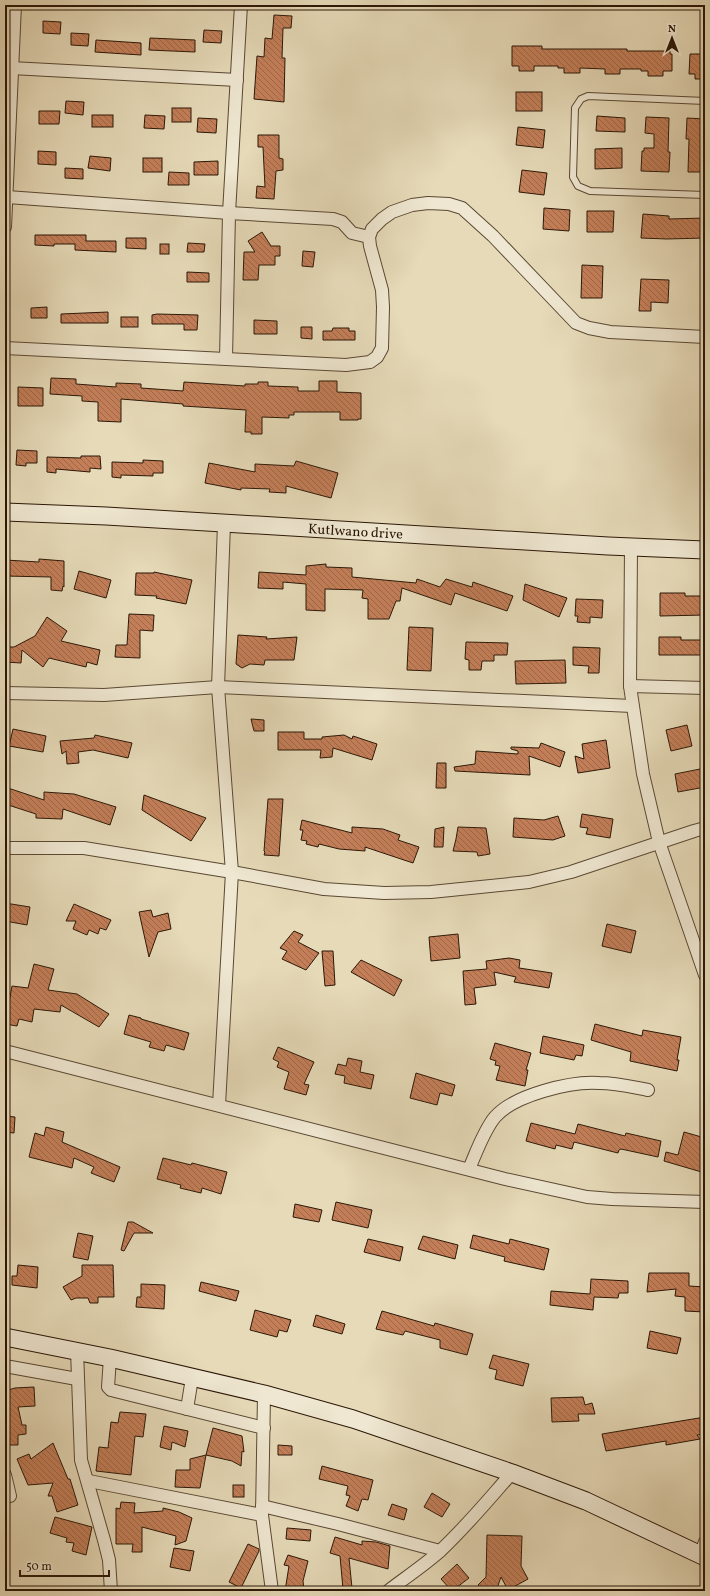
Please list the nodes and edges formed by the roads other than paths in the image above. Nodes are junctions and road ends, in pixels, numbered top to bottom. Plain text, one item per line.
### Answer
1 (15, 5) edge
2 (241, 5) edge
3 (12, 68) junction
4 (237, 80) junction
5 (705, 101) edge
6 (7, 148) edge
7 (705, 196) edge
8 (7, 197) junction
9 (229, 213) junction
10 (5, 227) edge
11 (369, 237) junction
12 (705, 337) edge
13 (5, 348) edge
14 (226, 359) junction
15 (5, 512) edge
16 (224, 524) junction
17 (631, 546) junction
18 (705, 550) edge
19 (630, 686) junction
20 (218, 687) junction
21 (705, 688) edge
22 (5, 693) edge
23 (632, 706) junction
24 (705, 828) edge
25 (659, 842) junction
26 (5, 848) edge
27 (232, 872) junction
28 (705, 976) edge
29 (5, 1051) edge
30 (648, 1090) dead end
31 (219, 1105) junction
32 (469, 1169) junction
33 (705, 1202) edge
34 (5, 1337) edge
35 (77, 1350) junction
36 (110, 1358) junction
37 (5, 1366) edge
38 (192, 1378) junction
39 (77, 1379) junction
40 (264, 1394) junction
41 (188, 1410) junction
42 (264, 1428) junction
43 (512, 1473) junction
44 (5, 1475) edge
45 (89, 1481) junction
46 (10, 1496) dead end
47 (262, 1510) junction
48 (440, 1551) junction
49 (703, 1551) edge
50 (111, 1591) edge
51 (272, 1591) edge
52 (388, 1591) edge

1 - 3 street
2 - 4 street
3 - 4 street
3 - 6 street
4 - 9 street
5 - 7 lane
6 - 8 street
8 - 9 street
8 - 10 street
9 - 11 street
9 - 14 street
11 - 12 street
11 - 14 street
13 - 14 street
15 - 16 street, Kutlwano drive
16 - 17 street, Kutlwano drive
16 - 20 street
17 - 18 street, Kutlwano drive
17 - 19 street
19 - 21 street
19 - 23 street
20 - 22 street
20 - 23 street
20 - 27 street
23 - 25 street
24 - 25 street
25 - 27 street
25 - 28 street
26 - 27 street
27 - 31 street
29 - 31 street
30 - 32 street
31 - 32 street
32 - 33 street
34 - 35 street
35 - 36 street
35 - 39 street
36 - 38 street
36 - 41 street
37 - 39 street
38 - 40 street
38 - 41 street
39 - 45 street
40 - 42 street
40 - 43 street
41 - 42 street
42 - 47 street
43 - 48 street
43 - 49 street
44 - 46 street
45 - 47 street
45 - 50 street
47 - 48 street
47 - 51 street
48 - 52 street

